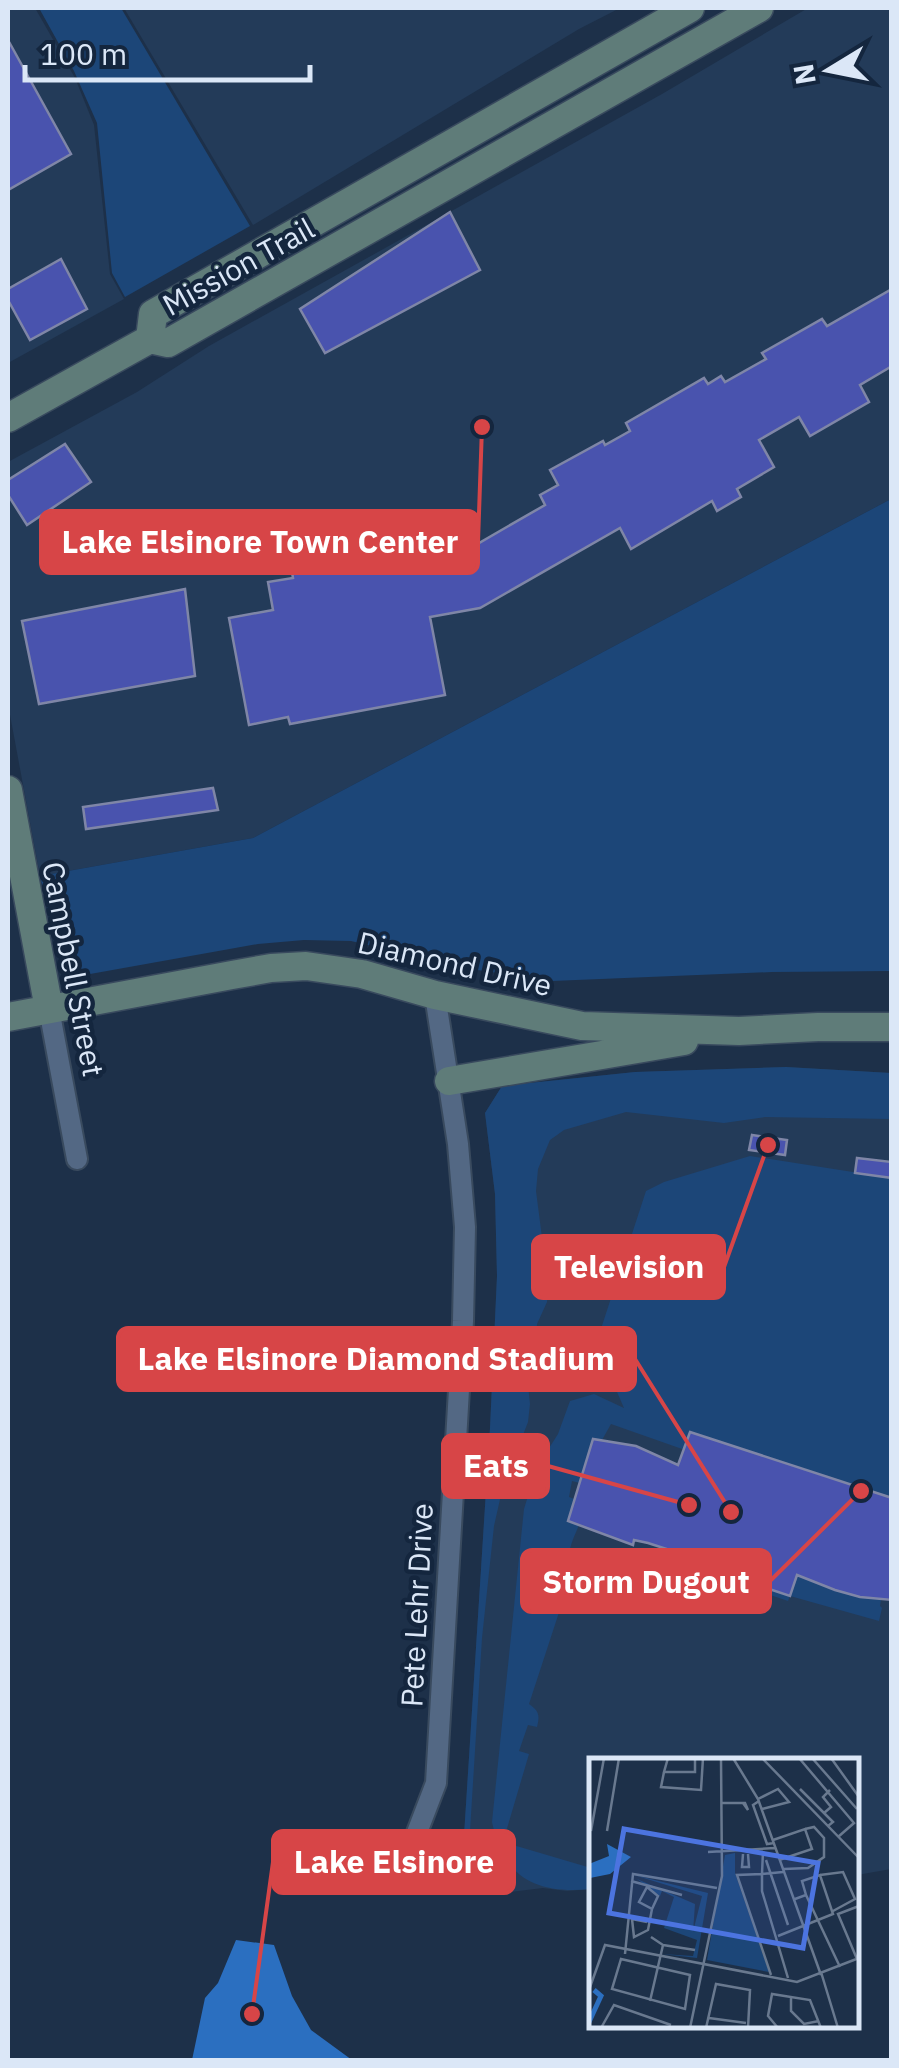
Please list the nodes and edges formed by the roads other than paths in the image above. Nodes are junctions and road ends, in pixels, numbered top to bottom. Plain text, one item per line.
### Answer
1 (690, 8) edge
2 (760, 8) edge
3 (150, 339) junction
4 (8, 418) edge
5 (8, 790) edge
6 (435, 995) junction
7 (49, 1009) junction
8 (8, 1017) edge
9 (892, 1027) edge
10 (739, 1032) junction
11 (448, 1081) junction
12 (77, 1159) dead end
13 (408, 1856) dead end

1 - 3 main road, Mission Trail
2 - 3 main road, Mission Trail
3 - 4 main road
5 - 7 main road, Campbell Street
6 - 7 main road, Diamond Drive
6 - 10 main road, Diamond Drive
6 - 11 street, Pete Lehr Drive
7 - 8 main road, Diamond Drive
7 - 12 street, Campbell Street
9 - 10 main road, Diamond Drive
10 - 11 main road
11 - 13 street, Pete Lehr Drive

